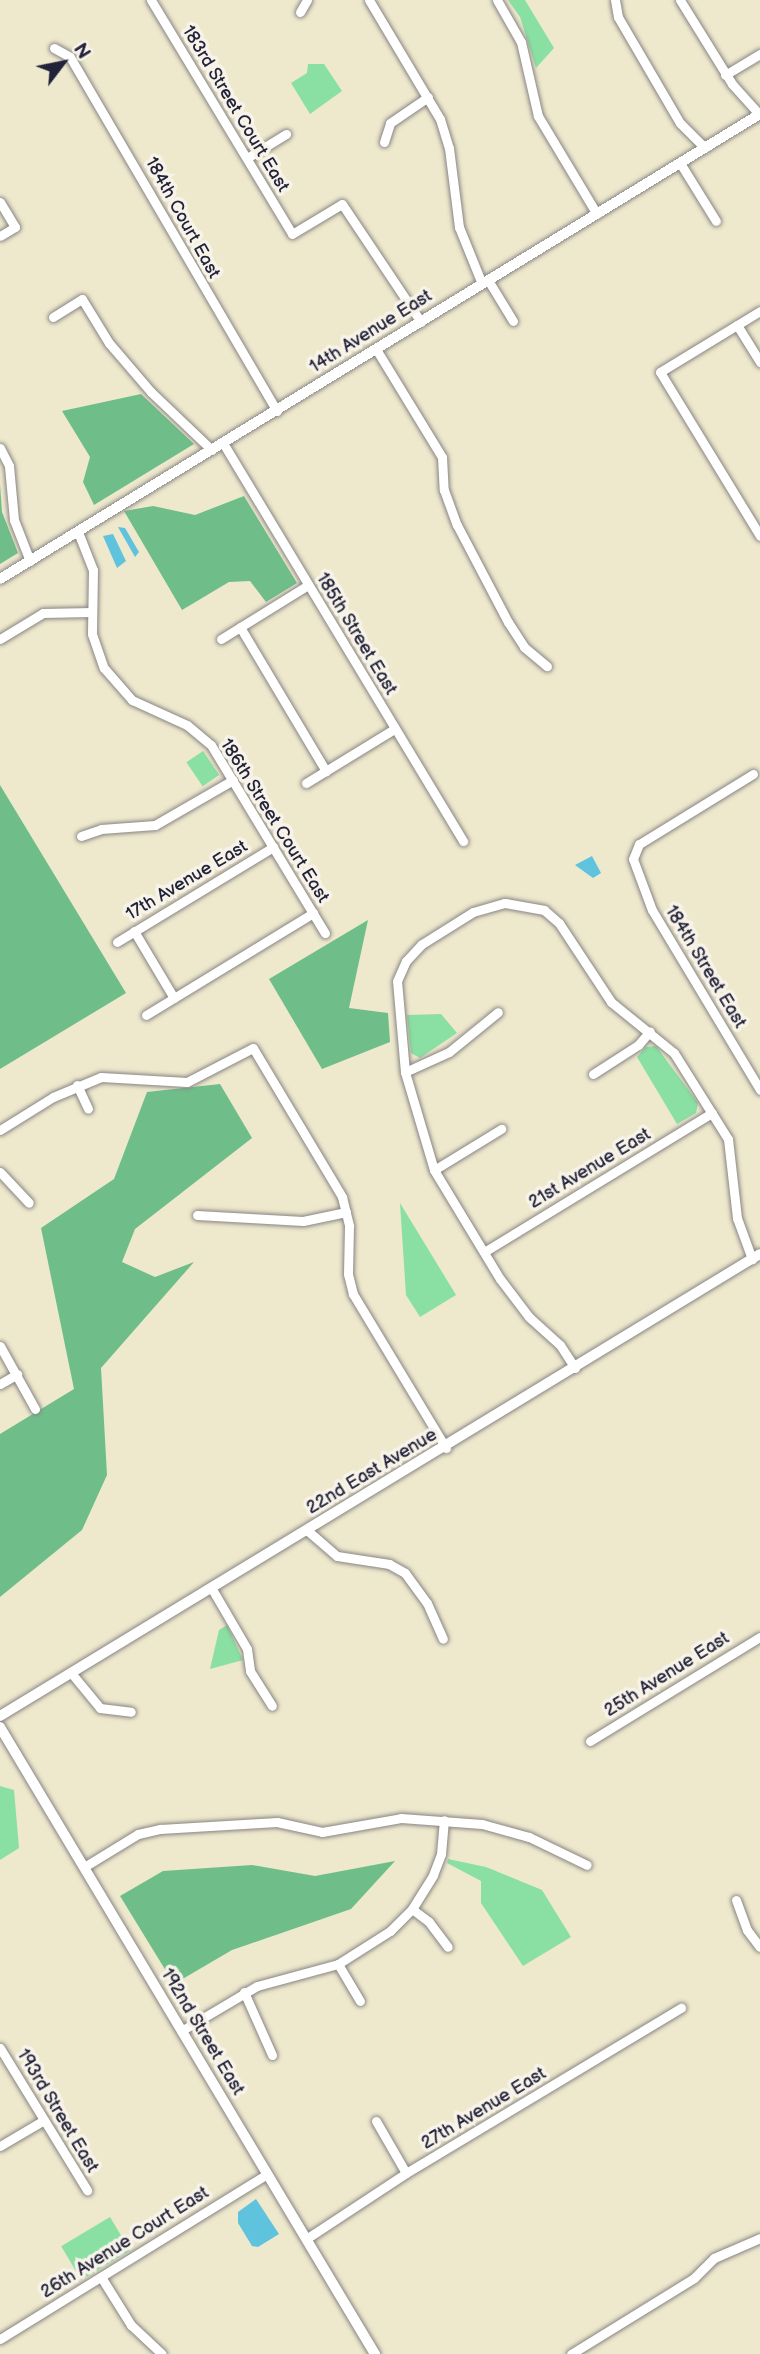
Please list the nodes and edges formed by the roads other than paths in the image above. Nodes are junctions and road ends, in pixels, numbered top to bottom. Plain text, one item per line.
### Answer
1 (151, 0) edge
2 (307, 0) edge
3 (369, 0) edge
4 (497, 0) edge
5 (615, 0) edge
6 (680, 0) edge
7 (300, 12) dead end
8 (54, 48) dead end
9 (760, 54) edge
10 (725, 75) junction
11 (428, 97) junction
12 (760, 115) edge
13 (286, 134) dead end
14 (384, 142) dead end
15 (705, 148) junction
16 (247, 158) junction
17 (681, 163) junction
18 (0, 202) edge
19 (597, 214) junction
20 (716, 221) dead end
21 (0, 236) edge
22 (485, 282) junction
23 (760, 311) edge
24 (53, 317) dead end
25 (513, 321) dead end
26 (421, 322) junction
27 (737, 325) junction
28 (376, 349) junction
29 (760, 362) edge
30 (277, 411) junction
31 (223, 443) junction
32 (0, 448) edge
33 (212, 450) junction
34 (78, 532) junction
35 (760, 536) edge
36 (30, 561) junction
37 (0, 579) edge
38 (308, 585) junction
39 (92, 612) junction
40 (240, 627) junction
41 (0, 639) edge
42 (221, 639) dead end
43 (547, 666) dead end
44 (394, 729) junction
45 (326, 771) junction
46 (753, 774) dead end
47 (233, 780) junction
48 (306, 783) dead end
49 (81, 836) dead end
50 (463, 841) dead end
51 (273, 847) junction
52 (313, 913) junction
53 (134, 931) junction
54 (325, 933) dead end
55 (117, 942) dead end
56 (174, 998) junction
57 (498, 1012) dead end
58 (146, 1015) dead end
59 (650, 1031) junction
60 (405, 1072) junction
61 (593, 1074) dead end
62 (78, 1085) junction
63 (760, 1090) edge
64 (88, 1109) dead end
65 (712, 1113) junction
66 (501, 1129) dead end
67 (0, 1130) edge
68 (434, 1170) junction
69 (0, 1172) edge
70 (29, 1203) dead end
71 (346, 1212) junction
72 (197, 1215) dead end
73 (484, 1252) junction
74 (756, 1256) edge
75 (0, 1346) edge
76 (575, 1368) junction
77 (17, 1374) junction
78 (0, 1384) edge
79 (35, 1409) dead end
80 (446, 1448) junction
81 (308, 1531) junction
82 (212, 1589) junction
83 (760, 1637) edge
84 (443, 1639) dead end
85 (72, 1674) junction
86 (272, 1706) dead end
87 (131, 1712) dead end
88 (0, 1716) edge
89 (0, 1727) edge
90 (590, 1741) dead end
91 (444, 1821) junction
92 (587, 1865) dead end
93 (84, 1867) junction
94 (736, 1900) dead end
95 (412, 1909) junction
96 (447, 1947) dead end
97 (760, 1947) edge
98 (338, 1964) junction
99 (244, 1992) junction
100 (360, 2001) dead end
101 (681, 2008) dead end
102 (181, 2031) junction
103 (0, 2048) edge
104 (272, 2055) dead end
105 (44, 2120) junction
106 (376, 2120) dead end
107 (0, 2146) edge
108 (406, 2173) junction
109 (267, 2174) junction
110 (86, 2190) dead end
111 (760, 2238) edge
112 (306, 2239) junction
113 (101, 2277) junction
114 (0, 2339) edge
115 (162, 2354) edge
116 (375, 2354) edge
117 (571, 2354) edge

1 - 16 street, 183rd Street Court East
2 - 7 street
3 - 11 street
4 - 19 street
5 - 15 street
6 - 10 street
8 - 30 street, 184th Court East
9 - 10 street
10 - 12 street
11 - 14 street
11 - 22 street
12 - 15 street, 14th Avenue East
13 - 16 street
15 - 17 street, 14th Avenue East
16 - 26 street, 183rd Street Court East
17 - 19 street, 14th Avenue East
17 - 20 street
18 - 21 street
19 - 22 street, 14th Avenue East
22 - 25 street
22 - 26 street, 14th Avenue East
23 - 27 street
24 - 33 street
26 - 28 street, 14th Avenue East
27 - 29 street
27 - 35 street
28 - 30 street, 14th Avenue East
28 - 43 street
30 - 31 street, 14th Avenue East
31 - 33 street, 14th Avenue East
31 - 38 street, 185th Street East
32 - 36 street
33 - 34 street, 14th Avenue East
34 - 36 street, 14th Avenue East
34 - 39 street, 186th Street Court East
36 - 37 street, 14th Avenue East
38 - 40 street
38 - 44 street, 185th Street East
39 - 41 street
39 - 47 street, 186th Street Court East
40 - 42 street
40 - 45 street
44 - 45 street
44 - 50 street, 185th Street East
45 - 48 street
46 - 63 street, 184th Street East
47 - 49 street
47 - 51 street, 186th Street Court East
51 - 52 street, 186th Street Court East
51 - 53 street, 17th Avenue East
52 - 54 street, 186th Street Court East
52 - 56 street
53 - 55 street, 17th Avenue East
53 - 56 street
56 - 58 street
57 - 60 street
59 - 60 street
59 - 61 street
59 - 65 street
60 - 68 street
62 - 64 street
62 - 67 street
62 - 71 street
65 - 73 street, 21st Avenue East
65 - 74 street
66 - 68 street
68 - 73 street
69 - 70 street
71 - 72 street
71 - 80 street
73 - 76 street
74 - 76 street, 22nd East Avenue
75 - 77 street
76 - 80 street, 22nd East Avenue
77 - 78 street
77 - 79 street
80 - 81 street, 22nd East Avenue
81 - 82 street, 22nd East Avenue
81 - 84 street
82 - 85 street, 22nd East Avenue
82 - 86 street
83 - 90 street, 25th Avenue East
85 - 87 street
85 - 88 street, 22nd East Avenue
89 - 93 street, 192nd Street East
91 - 92 street
91 - 93 street
91 - 95 street
93 - 102 street, 192nd Street East
94 - 97 street
95 - 96 street
95 - 98 street
98 - 99 street
98 - 100 street
99 - 102 street
99 - 104 street
101 - 108 street, 27th Avenue East
102 - 109 street, 192nd Street East
103 - 105 street, 193rd Street East
105 - 107 street
105 - 110 street, 193rd Street East
106 - 108 street
108 - 112 street, 27th Avenue East
109 - 112 street, 192nd Street East
109 - 113 street, 26th Avenue Court East
111 - 117 street
112 - 116 street, 192nd Street East
113 - 114 street, 26th Avenue Court East
113 - 115 street

